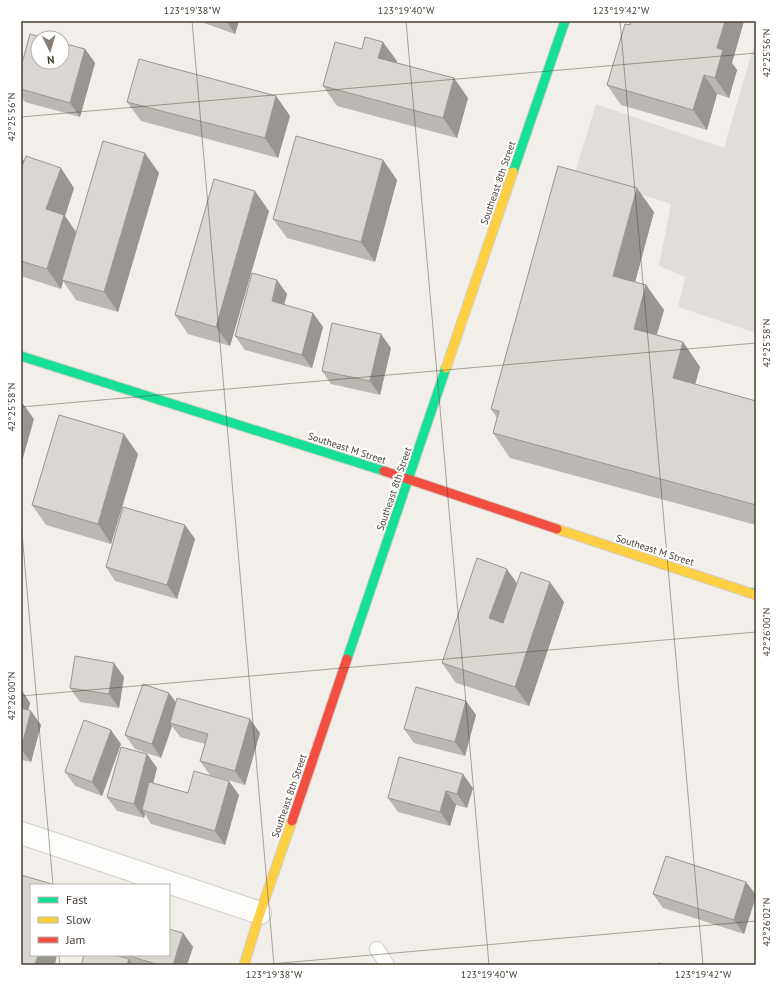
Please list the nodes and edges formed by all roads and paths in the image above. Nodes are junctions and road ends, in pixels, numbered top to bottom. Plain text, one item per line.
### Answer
1 (564, 21) edge
2 (21, 356) edge
3 (409, 479) junction
4 (754, 594) edge
5 (21, 833) edge
6 (260, 913) junction
7 (377, 950) dead end
8 (244, 965) edge
9 (388, 965) edge

1 - 3 street, Southeast 8th Street
2 - 3 street, Southeast M Street
3 - 4 street, Southeast M Street
3 - 6 street, Southeast 8th Street
5 - 6 street
6 - 8 street, Southeast 8th Street
7 - 9 lane

